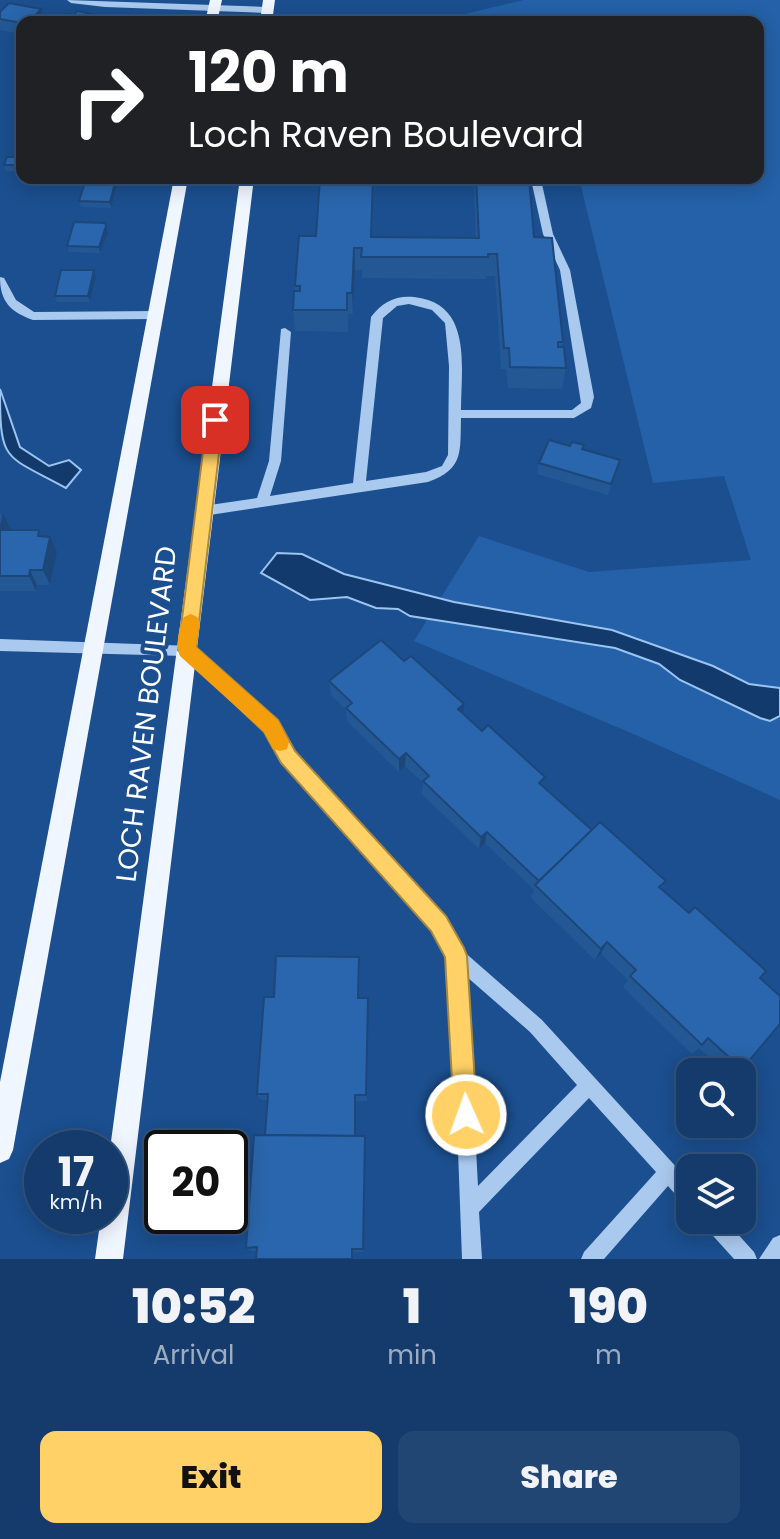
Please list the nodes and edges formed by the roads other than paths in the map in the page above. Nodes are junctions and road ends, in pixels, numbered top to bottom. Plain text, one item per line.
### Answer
1 (76, 0) edge
2 (213, 10) edge
3 (267, 11) edge
4 (180, 184) edge
5 (246, 184) edge
6 (537, 184) edge
7 (0, 281) edge
8 (156, 315) junction
9 (285, 332) dead end
10 (453, 414) junction
11 (359, 488) junction
12 (262, 502) junction
13 (203, 511) junction
14 (0, 645) edge
15 (94, 647) junction
16 (187, 650) junction
17 (456, 956) junction
18 (589, 1085) junction
19 (4, 1104) edge
20 (0, 1150) edge
21 (668, 1172) junction
22 (676, 1181) edge
23 (470, 1208) junction
24 (725, 1234) edge
25 (780, 1245) edge
26 (109, 1259) edge
27 (472, 1259) edge
28 (591, 1259) edge
29 (747, 1259) edge
30 (769, 1259) edge

1 - 2 street
2 - 3 street
4 - 8 main road, LOCH RAVEN BOULEVARD
5 - 13 main road, LOCH RAVEN BOULEVARD
6 - 10 street
7 - 8 street
8 - 15 main road, LOCH RAVEN BOULEVARD
9 - 12 street
10 - 11 street
10 - 11 street
11 - 12 street
12 - 13 street
13 - 16 main road, LOCH RAVEN BOULEVARD
14 - 15 street
15 - 16 street
15 - 19 main road, LOCH RAVEN BOULEVARD
16 - 17 street
16 - 26 main road, LOCH RAVEN BOULEVARD
17 - 18 street
17 - 23 street
18 - 21 street
18 - 23 street
19 - 20 main road, LOCH RAVEN BOULEVARD
21 - 22 street
21 - 28 street
23 - 27 street
24 - 29 street
25 - 30 street

